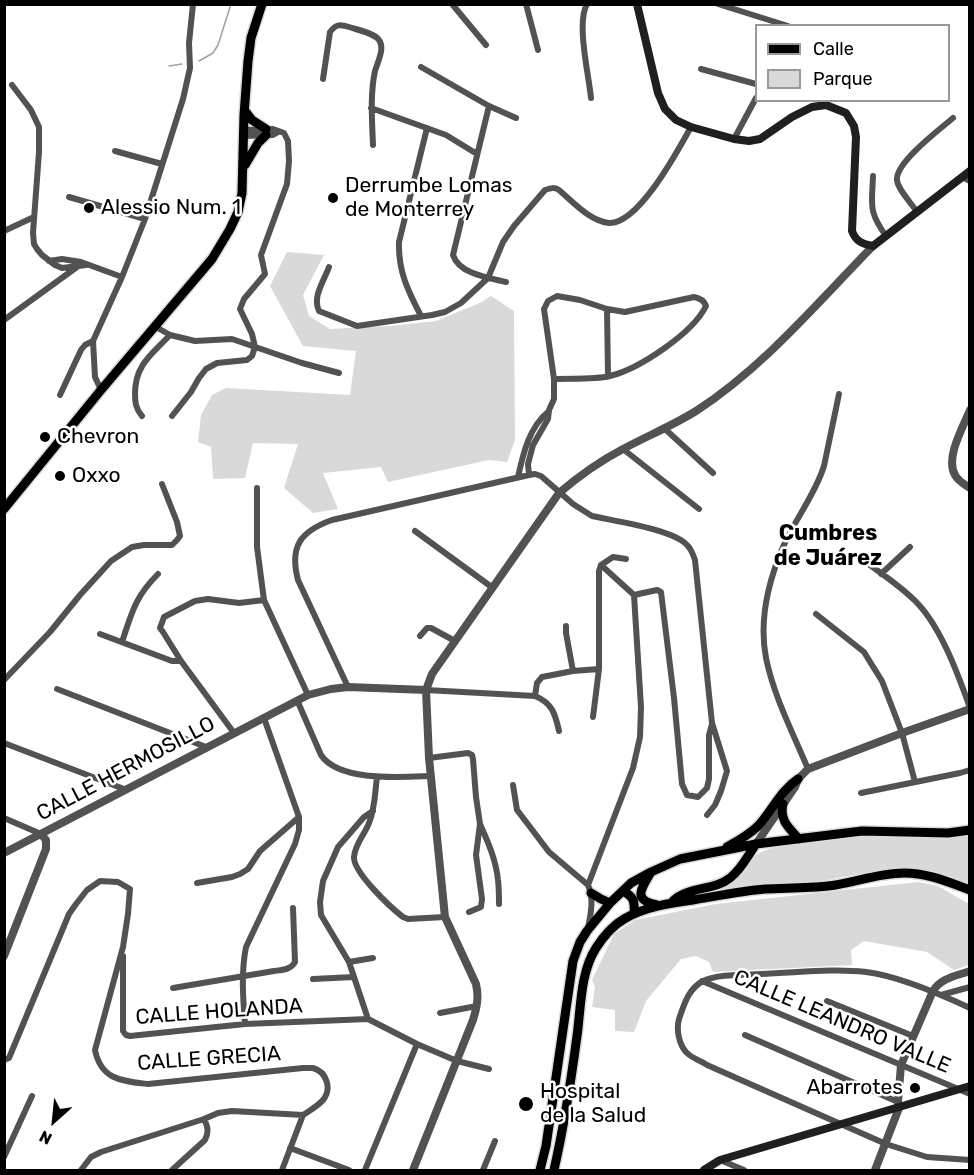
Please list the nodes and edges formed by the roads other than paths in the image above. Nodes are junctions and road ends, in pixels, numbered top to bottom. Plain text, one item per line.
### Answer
1 (193, 4) edge
2 (261, 4) edge
3 (452, 4) edge
4 (526, 4) edge
5 (586, 4) edge
6 (637, 4) edge
7 (718, 4) edge
8 (782, 24) edge
9 (486, 45) dead end
10 (538, 50) dead end
11 (421, 67) dead end
12 (701, 69) dead end
13 (323, 79) dead end
14 (755, 84) edge
15 (12, 85) dead end
16 (591, 98) dead end
17 (755, 100) edge
18 (489, 106) junction
19 (372, 108) junction
20 (245, 111) junction
21 (516, 118) dead end
22 (953, 118) dead end
23 (691, 127) junction
24 (427, 128) junction
25 (266, 132) junction
26 (244, 133) junction
27 (734, 139) junction
28 (373, 145) dead end
29 (115, 151) dead end
30 (477, 154) junction
31 (162, 164) junction
32 (244, 167) junction
33 (873, 176) dead end
34 (967, 176) edge
35 (69, 197) dead end
36 (917, 212) junction
37 (34, 218) junction
38 (145, 219) junction
39 (5, 230) edge
40 (886, 236) junction
41 (873, 246) junction
42 (82, 264) junction
43 (329, 267) dead end
44 (122, 277) junction
45 (488, 278) junction
46 (506, 282) dead end
47 (606, 309) junction
48 (421, 316) junction
49 (4, 320) edge
50 (156, 327) junction
51 (170, 335) junction
52 (93, 341) junction
53 (255, 347) junction
54 (339, 373) dead end
55 (608, 376) junction
56 (554, 380) junction
57 (101, 390) junction
58 (839, 394) dead end
59 (60, 395) dead end
60 (549, 410) junction
61 (969, 410) edge
62 (142, 416) dead end
63 (172, 416) dead end
64 (665, 429) junction
65 (622, 449) junction
66 (713, 473) dead end
67 (529, 475) junction
68 (518, 477) junction
69 (162, 484) dead end
70 (257, 488) dead end
71 (969, 488) edge
72 (559, 493) junction
73 (4, 509) edge
74 (699, 509) dead end
75 (415, 531) dead end
76 (910, 547) dead end
77 (855, 554) dead end
78 (626, 559) dead end
79 (600, 566) junction
80 (158, 574) dead end
81 (881, 574) junction
82 (493, 588) junction
83 (634, 595) junction
84 (264, 600) junction
85 (816, 614) dead end
86 (566, 626) dead end
87 (100, 634) dead end
88 (420, 636) dead end
89 (455, 641) junction
90 (123, 642) junction
91 (182, 661) junction
92 (599, 669) junction
93 (573, 671) junction
94 (4, 680) edge
95 (348, 687) junction
96 (57, 689) dead end
97 (426, 690) junction
98 (308, 695) junction
99 (534, 696) junction
100 (297, 700) junction
101 (969, 709) edge
102 (593, 717) dead end
103 (264, 718) junction
104 (712, 723) junction
105 (558, 731) dead end
106 (234, 733) junction
107 (902, 733) junction
108 (4, 743) edge
109 (206, 747) junction
110 (429, 758) junction
111 (808, 769) junction
112 (969, 770) edge
113 (430, 776) junction
114 (377, 777) junction
115 (798, 779) junction
116 (915, 782) junction
117 (513, 785) dead end
118 (124, 789) junction
119 (861, 793) dead end
120 (783, 804) junction
121 (373, 811) junction
122 (707, 815) dead end
123 (299, 817) junction
124 (4, 818) edge
125 (480, 824) junction
126 (969, 830) edge
127 (41, 834) junction
128 (799, 839) junction
129 (756, 844) junction
130 (4, 852) edge
131 (716, 852) junction
132 (651, 872) junction
133 (197, 883) dead end
134 (590, 889) junction
135 (969, 890) edge
136 (623, 891) junction
137 (610, 903) junction
138 (672, 903) junction
139 (499, 904) dead end
140 (662, 906) junction
141 (293, 908) dead end
142 (468, 912) dead end
143 (634, 914) junction
144 (445, 916) junction
145 (587, 931) junction
146 (123, 947) junction
147 (4, 956) edge
148 (373, 958) dead end
149 (349, 962) junction
150 (969, 971) edge
151 (243, 977) junction
152 (354, 977) junction
153 (313, 979) dead end
154 (702, 981) junction
155 (969, 987) edge
156 (173, 988) dead end
157 (937, 993) junction
158 (827, 1001) dead end
159 (477, 1006) junction
160 (969, 1008) edge
161 (440, 1013) dead end
162 (368, 1019) junction
163 (245, 1024) junction
164 (745, 1035) dead end
165 (913, 1036) junction
166 (417, 1044) junction
167 (4, 1060) edge
168 (457, 1061) junction
169 (901, 1065) junction
170 (489, 1069) dead end
171 (969, 1086) edge
172 (959, 1089) junction
173 (969, 1094) edge
174 (32, 1096) dead end
175 (898, 1105) junction
176 (303, 1115) junction
177 (204, 1119) junction
178 (842, 1124) junction
179 (495, 1141) dead end
180 (886, 1144) junction
181 (290, 1148) junction
182 (4, 1157) edge
183 (720, 1160) junction
184 (968, 1160) edge
185 (81, 1170) edge
186 (172, 1170) edge
187 (282, 1170) edge
188 (349, 1170) edge
189 (364, 1170) edge
190 (413, 1170) edge
191 (483, 1170) edge
192 (540, 1170) edge
193 (555, 1170) edge
194 (704, 1170) edge
195 (744, 1170) edge
196 (875, 1170) edge

1 - 31 street
2 - 20 main road
3 - 9 street
4 - 10 street
5 - 16 street
6 - 23 main road
7 - 8 street
11 - 18 street
12 - 14 street
13 - 19 street
15 - 37 street
17 - 27 street
18 - 21 street
18 - 30 street
19 - 24 street
19 - 28 street
20 - 25 main road
20 - 26 main road
22 - 36 street
23 - 27 main road
23 - 45 street
24 - 30 street
24 - 48 street
25 - 26 street
25 - 32 main road
25 - 53 street
26 - 32 main road
27 - 41 main road
29 - 31 street
30 - 45 street
31 - 38 street
32 - 50 main road
33 - 40 street
34 - 36 main road
35 - 38 street
36 - 40 main road
37 - 39 street
37 - 42 street
38 - 44 street
40 - 41 main road
41 - 64 street
42 - 44 street
42 - 49 street
43 - 48 street
44 - 52 street
45 - 46 street
45 - 48 street
47 - 55 street
47 - 55 street
47 - 56 street
50 - 51 street
50 - 57 main road
51 - 53 street
51 - 62 street
52 - 57 street
52 - 59 street
53 - 54 street
53 - 63 street
55 - 56 street
56 - 60 street
57 - 73 main road
58 - 111 street
60 - 67 street
60 - 68 street
61 - 71 street
64 - 65 street
64 - 66 street
65 - 72 street
65 - 74 street
67 - 68 street
67 - 72 street
68 - 95 street
69 - 94 street
70 - 84 street
72 - 82 street
72 - 104 street
75 - 82 street
76 - 81 street
77 - 81 street
78 - 79 street
79 - 83 street
79 - 92 street
80 - 90 street
81 - 101 street
82 - 89 street
83 - 104 street
83 - 134 street
84 - 91 street
84 - 98 street
85 - 107 street
86 - 93 street
87 - 90 street
88 - 89 street
89 - 97 street
90 - 91 street
91 - 106 street
92 - 93 street
92 - 102 street
93 - 99 street
95 - 97 street, CALLE HERMOSILLO
95 - 98 street, CALLE HERMOSILLO
96 - 109 street
97 - 99 street
97 - 110 street
98 - 100 street, CALLE HERMOSILLO
99 - 105 street
100 - 103 street, CALLE HERMOSILLO
100 - 114 street
101 - 107 street
103 - 106 street, CALLE HERMOSILLO
103 - 123 street
104 - 122 street
106 - 109 street, CALLE HERMOSILLO
107 - 111 street
107 - 116 street
108 - 118 street
109 - 118 street, CALLE HERMOSILLO
110 - 113 street
110 - 125 street
111 - 115 street
112 - 116 street
113 - 114 street
113 - 144 street
114 - 121 street
115 - 120 street
115 - 131 main road
116 - 119 street
117 - 134 street
118 - 127 street, CALLE HERMOSILLO
120 - 128 main road
120 - 129 street
121 - 144 street
121 - 149 street
123 - 133 street
123 - 151 street
124 - 127 street
125 - 139 street
125 - 142 street
126 - 128 main road
127 - 130 street, CALLE HERMOSILLO
127 - 147 street
128 - 129 main road
129 - 131 main road
129 - 138 main road
131 - 132 main road
132 - 136 main road
132 - 140 main road
134 - 137 main road
134 - 145 street
135 - 138 main road
136 - 137 main road
136 - 143 main road
137 - 145 main road
138 - 140 main road
140 - 143 main road
141 - 151 street
143 - 193 main road
144 - 159 street
145 - 192 main road
146 - 163 street, CALLE HOLANDA
146 - 167 street
146 - 176 street, CALLE GRECIA
148 - 149 street
149 - 152 street
150 - 157 street
151 - 156 street
151 - 163 street
152 - 153 street
152 - 162 street
154 - 157 street
154 - 169 street, CALLE LEANDRO VALLE
154 - 178 street
155 - 157 street
157 - 160 street
157 - 165 street
158 - 165 street
159 - 161 street
159 - 168 street
162 - 163 street, CALLE HOLANDA
162 - 166 street
164 - 175 street
165 - 169 street
166 - 168 street
166 - 189 street
168 - 170 street
168 - 190 street
169 - 172 street, CALLE LEANDRO VALLE
169 - 175 street
171 - 172 main road
172 - 173 street, CALLE LEANDRO VALLE
172 - 175 main road
174 - 182 street
175 - 178 main road
175 - 180 street
176 - 177 street
176 - 181 street
177 - 185 street
177 - 186 street
178 - 180 street
178 - 183 main road
179 - 191 street
180 - 184 street
180 - 196 street
181 - 187 street
181 - 188 street
183 - 194 main road
183 - 195 street

